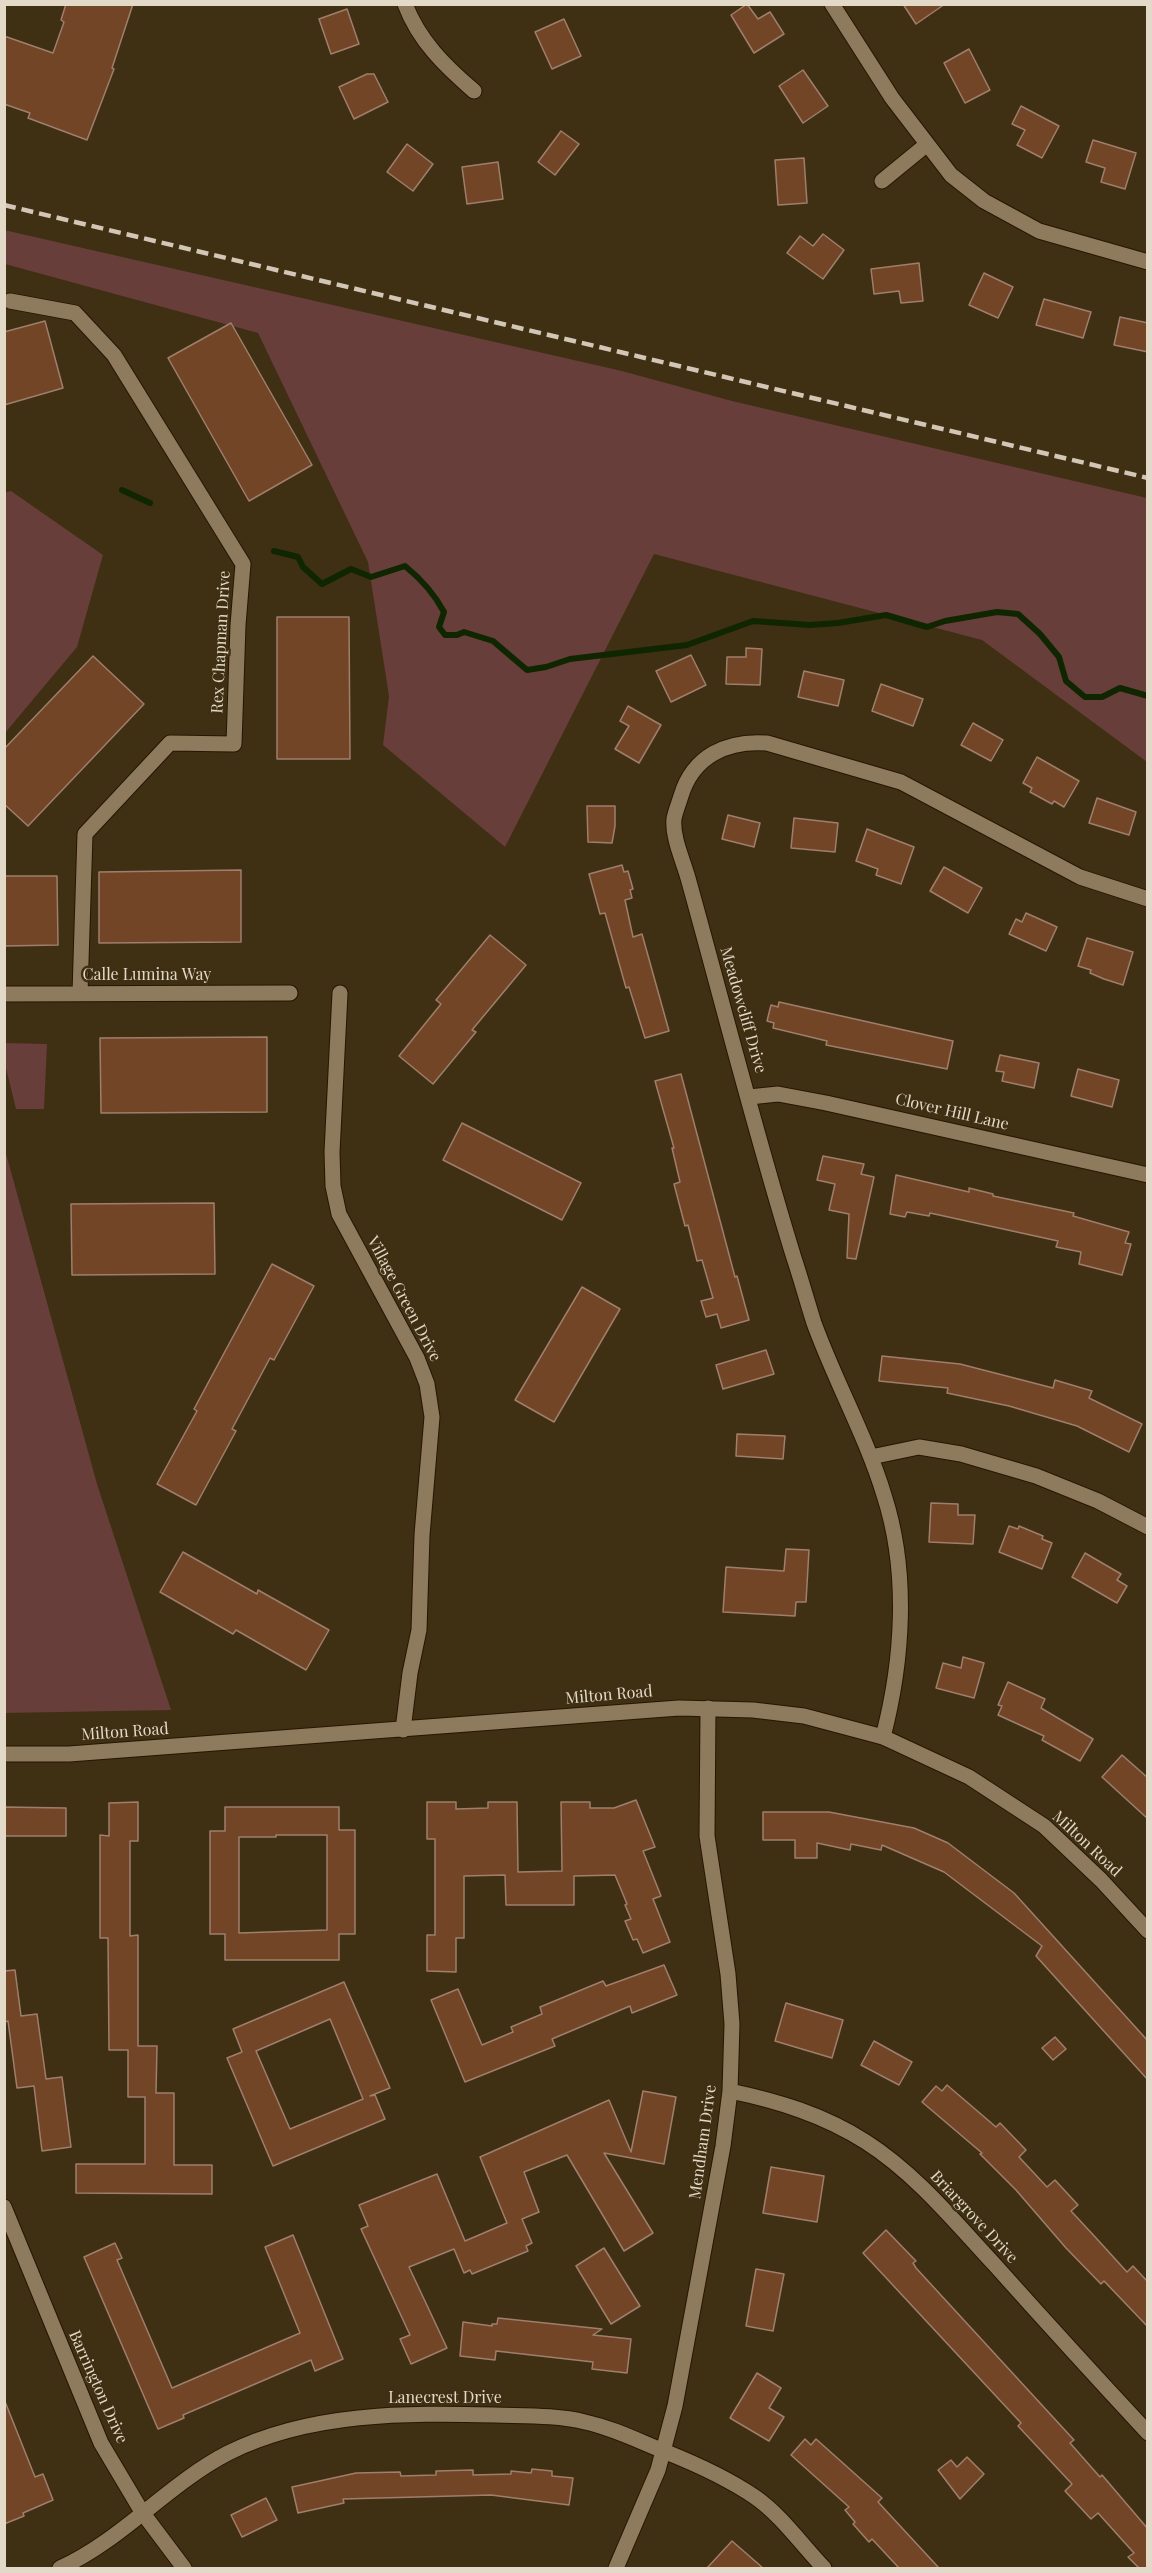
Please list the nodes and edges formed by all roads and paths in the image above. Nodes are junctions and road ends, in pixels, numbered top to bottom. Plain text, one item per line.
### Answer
1 (405, 4) edge
2 (832, 4) edge
3 (474, 91) dead end
4 (926, 145) junction
5 (882, 181) dead end
6 (1148, 262) edge
7 (10, 301) dead end
8 (1148, 899) edge
9 (80, 993) junction
10 (290, 993) dead end
11 (340, 993) dead end
12 (4, 994) edge
13 (749, 1097) junction
14 (1148, 1175) edge
15 (871, 1457) junction
16 (1148, 1527) edge
17 (708, 1708) junction
18 (403, 1730) junction
19 (883, 1737) junction
20 (4, 1754) edge
21 (1148, 1931) edge
22 (730, 2091) junction
23 (6, 2213) edge
24 (1148, 2433) edge
25 (664, 2451) junction
26 (142, 2512) junction
27 (60, 2568) edge
28 (184, 2568) edge
29 (616, 2568) edge
30 (824, 2568) edge

1 - 3 street
2 - 4 street
4 - 5 street
4 - 6 street
7 - 9 street, Rex Chapman Drive
8 - 13 street, Meadowcliff Drive
9 - 10 street, Calle Lumina Way
9 - 12 street, Calle Lumina Way
11 - 18 street, Village Green Drive
13 - 14 street, Clover Hill Lane
13 - 15 street, Meadowcliff Drive
15 - 16 street
15 - 19 street, Meadowcliff Drive
17 - 18 street, Milton Road
17 - 19 street, Milton Road
17 - 22 street, Mendham Drive
18 - 20 street, Milton Road
19 - 21 street, Milton Road
22 - 24 street, Briargrove Drive
22 - 25 street, Mendham Drive
23 - 26 street, Barrington Drive
25 - 26 street, Lanecrest Drive
25 - 29 street, Mendham Drive
25 - 30 street, Lanecrest Drive
26 - 27 street, Lanecrest Drive
26 - 28 street, Barrington Drive

